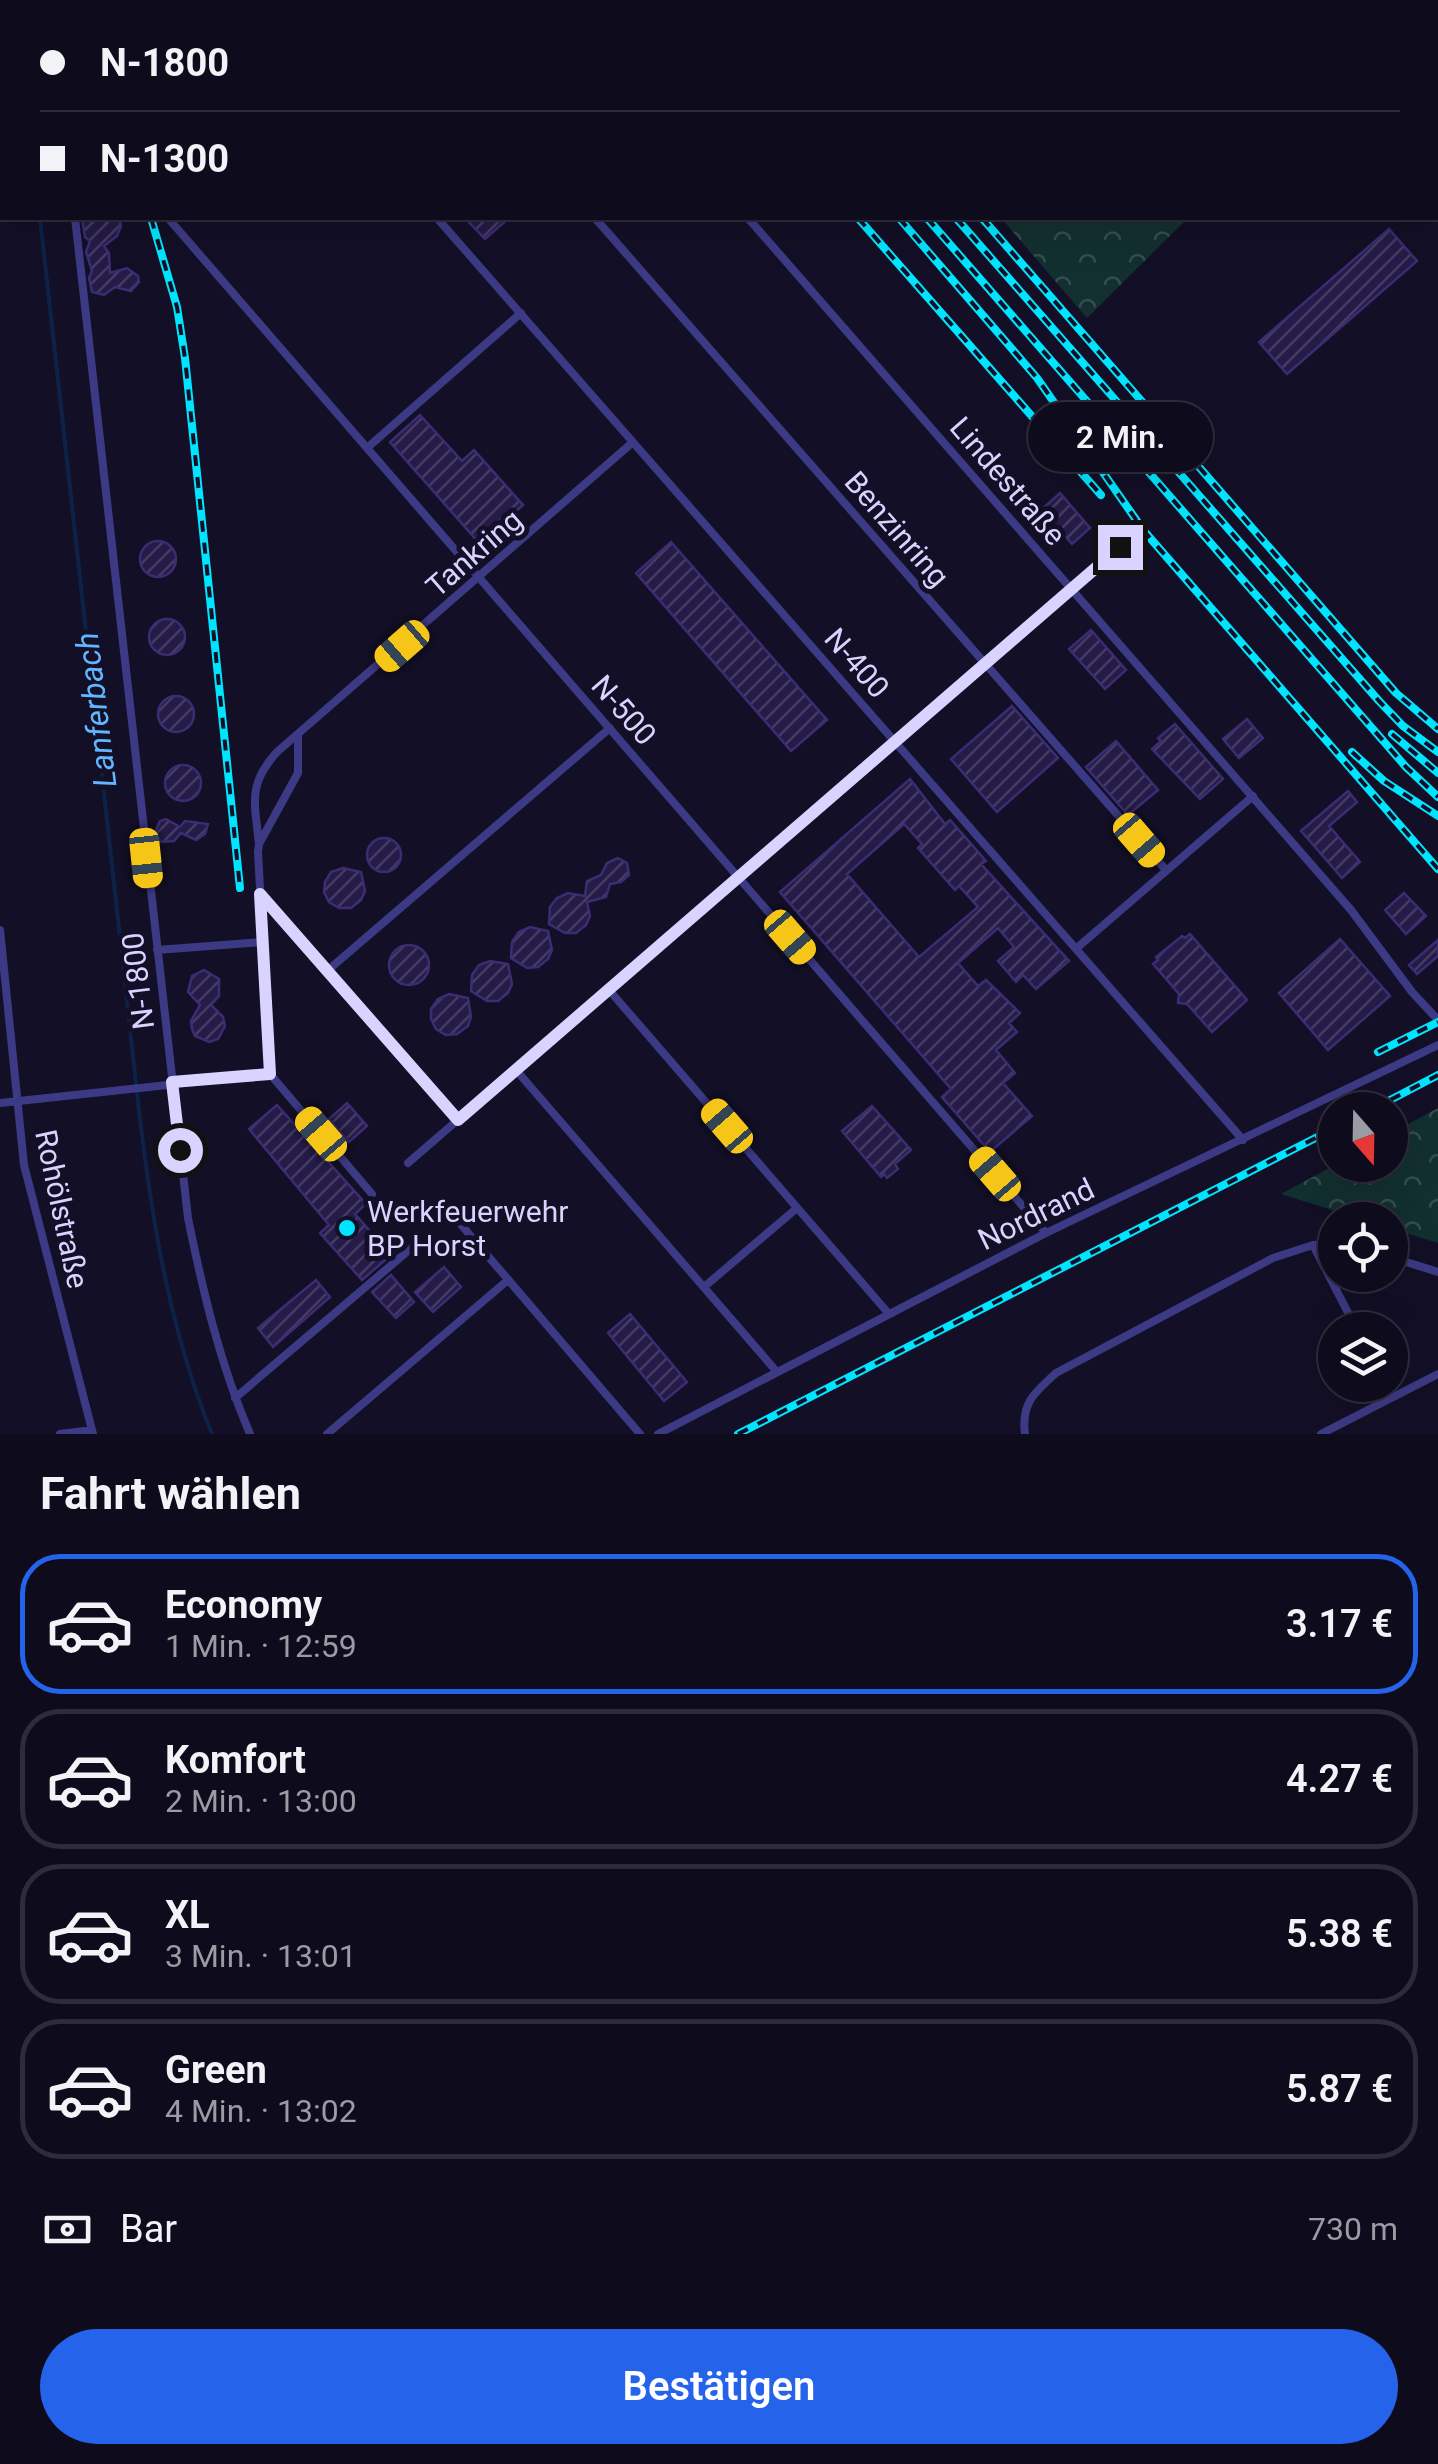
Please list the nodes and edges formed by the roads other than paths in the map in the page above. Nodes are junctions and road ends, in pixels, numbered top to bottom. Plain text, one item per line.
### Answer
1 (75, 220) edge
2 (170, 220) edge
3 (439, 220) edge
4 (598, 220) edge
5 (750, 220) edge
6 (521, 314) junction
7 (633, 442) junction
8 (368, 448) junction
9 (1120, 547) dead end
10 (480, 578) junction
11 (1073, 588) junction
12 (984, 664) junction
13 (610, 728) junction
14 (298, 737) junction
15 (894, 740) junction
16 (1253, 796) junction
17 (259, 844) junction
18 (1165, 869) junction
19 (739, 878) junction
20 (260, 894) junction
21 (0, 930) edge
22 (262, 942) junction
23 (1078, 948) junction
24 (157, 950) junction
25 (327, 971) junction
26 (609, 990) junction
27 (1438, 1020) edge
28 (1438, 1045) edge
29 (516, 1070) junction
30 (270, 1074) junction
31 (172, 1082) junction
32 (18, 1101) junction
33 (0, 1104) edge
34 (458, 1120) junction
35 (1243, 1140) junction
36 (408, 1163) dead end
37 (372, 1194) dead end
38 (798, 1208) junction
39 (452, 1214) dead end
40 (1046, 1233) junction
41 (414, 1245) dead end
42 (1313, 1245) junction
43 (1318, 1245) edge
44 (1408, 1263) edge
45 (1438, 1272) edge
46 (508, 1280) junction
47 (704, 1288) junction
48 (1348, 1312) edge
49 (889, 1314) junction
50 (777, 1372) junction
51 (1438, 1374) edge
52 (1408, 1389) edge
53 (235, 1398) junction
54 (1382, 1402) edge
55 (92, 1432) edge
56 (60, 1434) edge
57 (250, 1434) edge
58 (327, 1434) edge
59 (640, 1434) edge
60 (658, 1434) edge
61 (1025, 1434) edge
62 (1321, 1434) edge

1 - 24 lane, N-1800
2 - 8 lane, N-500
3 - 6 lane, N-400
4 - 12 lane, Benzinring
5 - 11 lane, Lindestraße
6 - 7 lane, N-400
6 - 8 lane
7 - 10 lane, Tankring
7 - 15 lane, N-400
8 - 10 lane, N-500
9 - 11 lane
10 - 13 lane, N-500
10 - 14 lane, Tankring
11 - 12 lane
11 - 16 lane, Lindestraße
12 - 15 lane
12 - 18 lane, Benzinring
13 - 19 lane, N-500
13 - 25 lane
14 - 17 lane, Tankring
14 - 17 lane, Tankring
15 - 19 lane
15 - 23 lane, N-400
16 - 18 lane
16 - 27 lane, Lindestraße
17 - 20 lane, Tankring
18 - 23 lane
19 - 26 lane
19 - 40 lane, N-500
20 - 22 lane, Tankring
20 - 25 lane
21 - 32 lane, Rohölstraße
22 - 24 lane
22 - 30 lane, Tankring
23 - 35 lane, N-400
24 - 31 lane, N-1800
25 - 34 lane
26 - 29 lane
26 - 38 lane
28 - 35 lane, Nordrand
29 - 34 lane
29 - 47 lane
30 - 31 lane
30 - 37 lane
31 - 32 lane
31 - 53 lane, N-1800
32 - 33 lane
32 - 55 lane, Rohölstraße
34 - 36 lane
35 - 40 lane, Nordrand
38 - 47 lane
38 - 49 lane
39 - 46 lane
40 - 49 lane, Nordrand
41 - 53 lane
42 - 43 lane
42 - 48 lane
42 - 61 lane
44 - 45 lane
46 - 58 lane
46 - 59 lane
47 - 50 lane
49 - 50 lane, Nordrand
50 - 60 lane, Nordrand
51 - 52 lane
53 - 57 lane, N-1800
54 - 62 lane
55 - 56 lane

